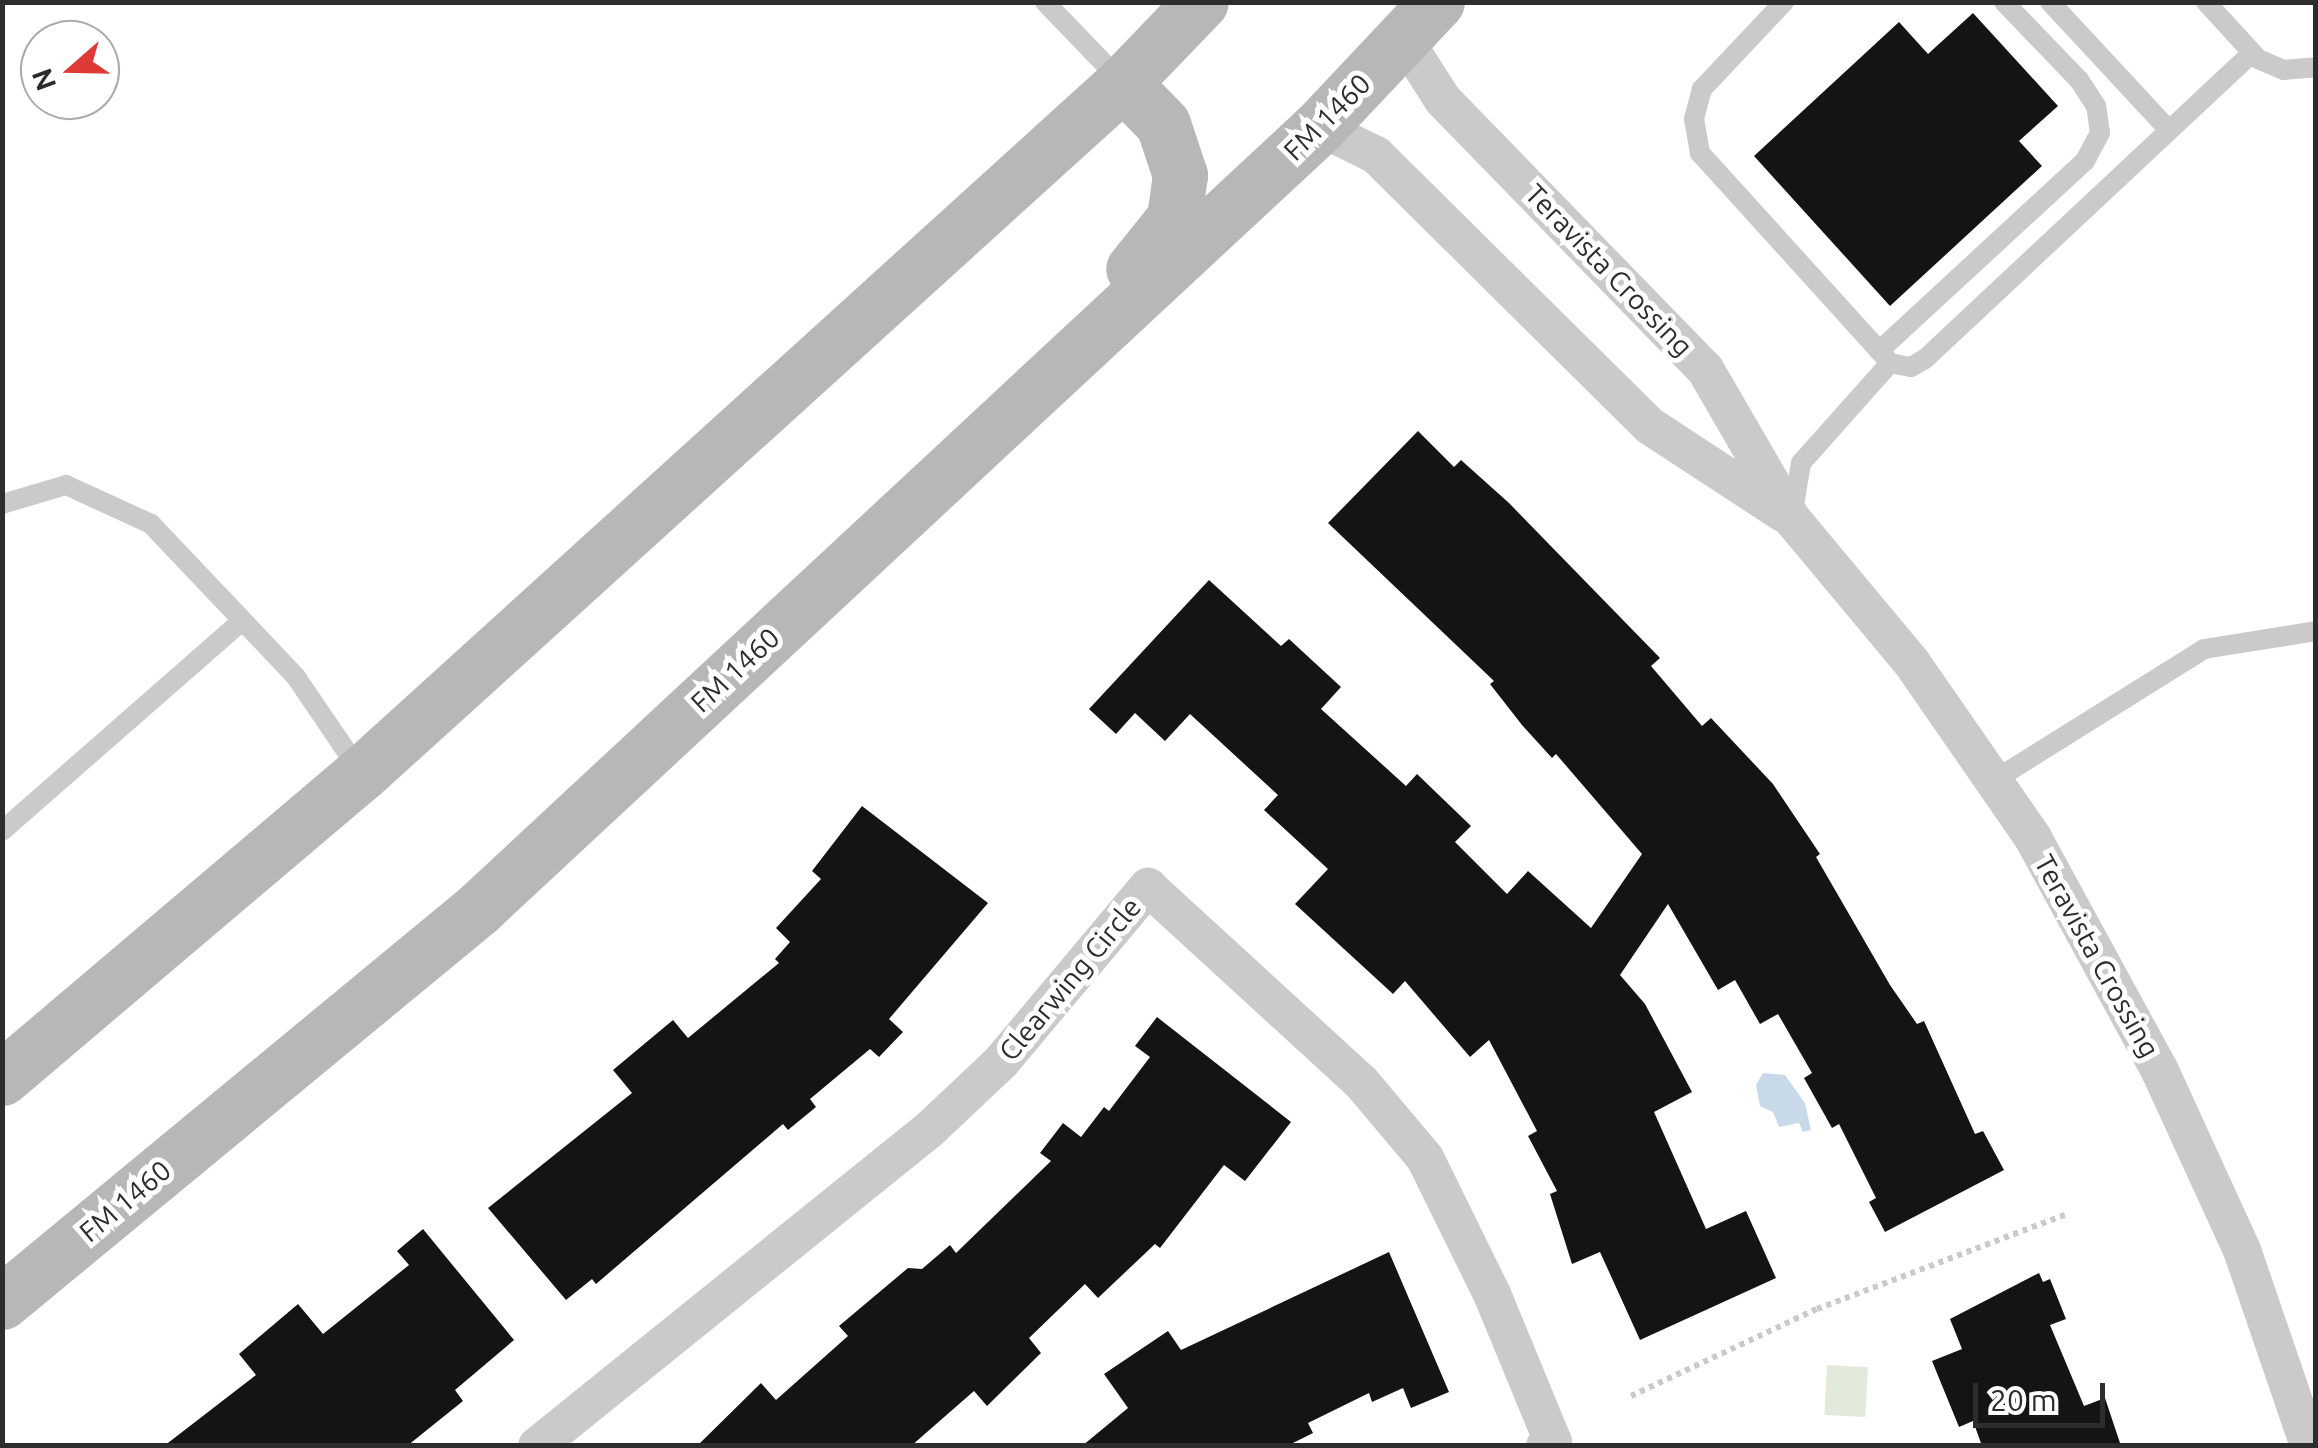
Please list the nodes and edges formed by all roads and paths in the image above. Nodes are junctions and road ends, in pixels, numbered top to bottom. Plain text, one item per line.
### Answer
1 (1044, 2) edge
2 (1201, 2) edge
3 (1784, 2) edge
4 (2004, 2) edge
5 (2050, 2) edge
6 (2206, 2) edge
7 (1420, 21) edge
8 (2252, 53) junction
9 (2316, 67) edge
10 (1123, 83) junction
11 (1320, 127) junction
12 (2169, 130) junction
13 (1885, 357) junction
14 (1034, 392) junction
15 (2, 504) edge
16 (1792, 519) junction
17 (242, 621) junction
18 (2316, 631) edge
19 (362, 773) junction
20 (1994, 781) junction
21 (2, 831) edge
22 (2, 1078) edge
23 (2067, 1214) dead end
24 (2, 1302) edge
25 (1631, 1396) dead end
26 (537, 1446) edge
27 (1545, 1446) edge
28 (2310, 1446) edge

1 - 10 lane
2 - 10 main road
3 - 13 lane
4 - 13 lane
5 - 12 lane
6 - 8 lane
7 - 11 main road, FM 1460 / FM 1460
7 - 16 street, Teravista Crossing
8 - 9 lane
8 - 12 lane
10 - 14 main road
10 - 19 main road
11 - 14 main road, FM 1460 / FM 1460
11 - 16 street, Teravista Crossing
12 - 13 lane
13 - 16 lane
14 - 24 main road, FM 1460 / FM 1460
15 - 17 lane
16 - 20 street, Teravista Crossing
17 - 19 lane
17 - 21 lane
18 - 20 lane
19 - 22 main road
20 - 28 street, Teravista Crossing
23 - 25 path
26 - 27 street, Clearwing Circle

